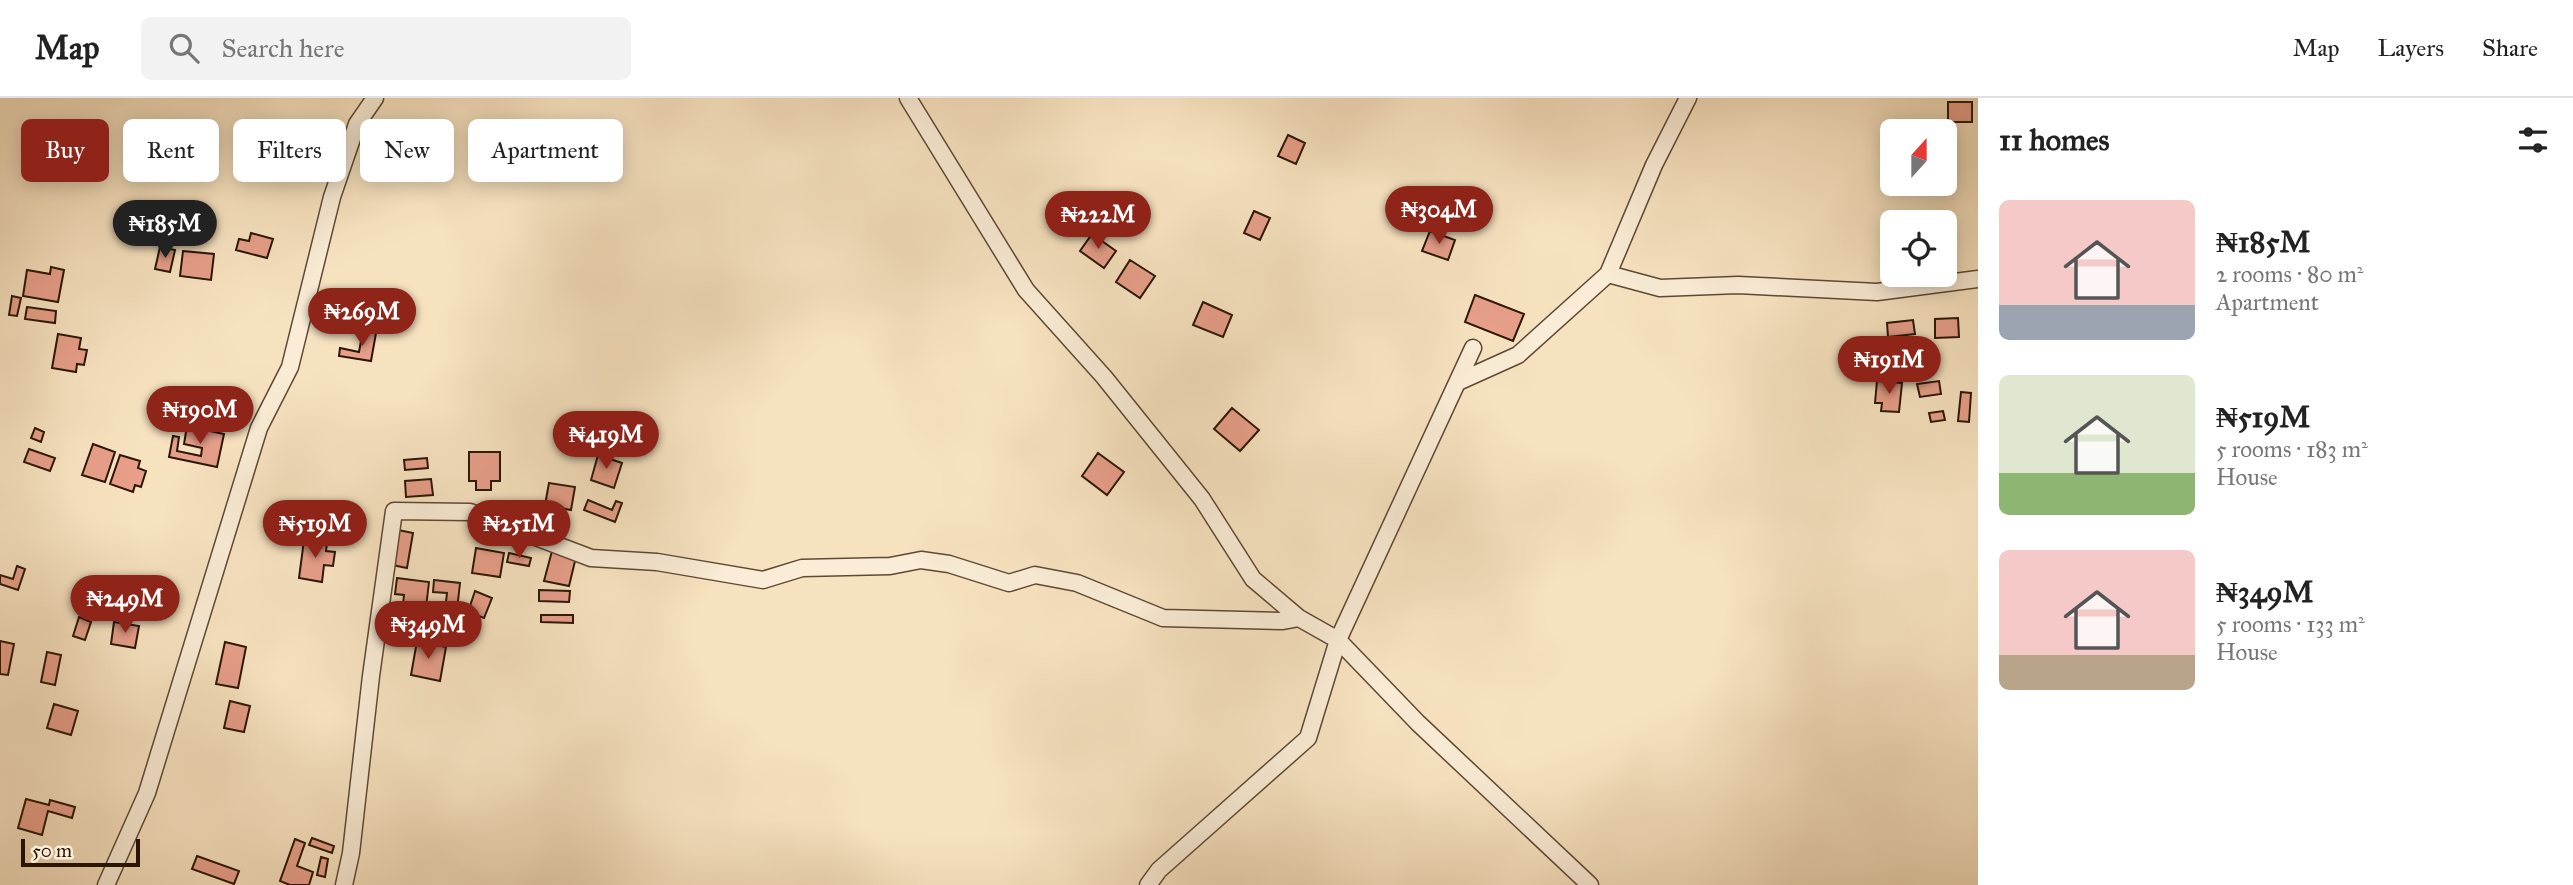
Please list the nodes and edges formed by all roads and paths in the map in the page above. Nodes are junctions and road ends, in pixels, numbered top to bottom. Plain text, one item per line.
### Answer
1 (375, 98) edge
2 (908, 98) edge
3 (1688, 98) edge
4 (1608, 274) junction
5 (1978, 279) edge
6 (1473, 348) dead end
7 (1458, 382) junction
8 (1299, 618) junction
9 (1338, 640) junction
10 (106, 885) edge
11 (344, 885) edge
12 (1148, 885) edge
13 (1590, 885) edge

1 - 10 street
2 - 8 street
3 - 4 street
4 - 5 street
4 - 7 street
6 - 7 street
7 - 9 street
8 - 9 street
8 - 11 street
9 - 12 street
9 - 13 street

